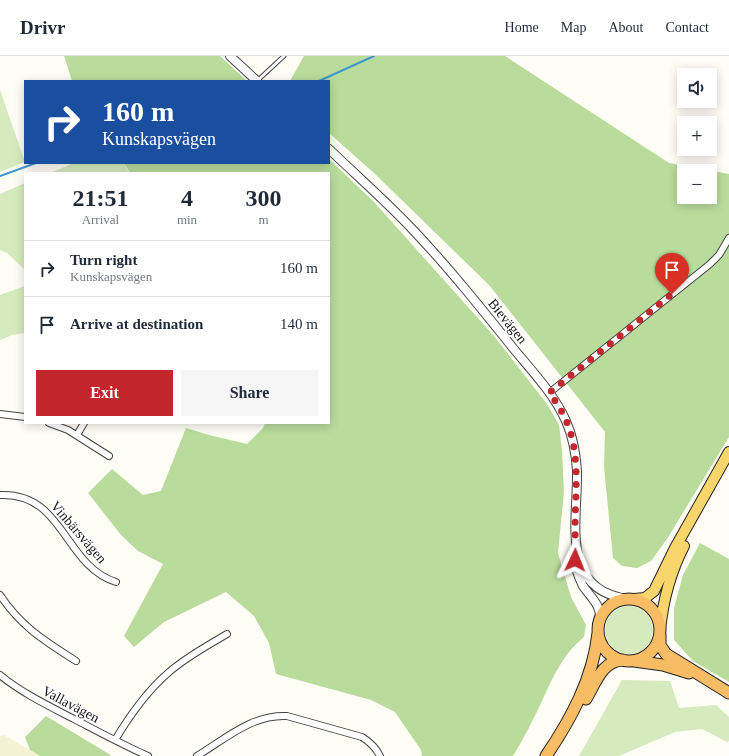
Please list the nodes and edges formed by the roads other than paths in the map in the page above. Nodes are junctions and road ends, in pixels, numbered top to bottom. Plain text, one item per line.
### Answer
1 (230, 56) edge
2 (284, 56) edge
3 (256, 80) edge
4 (258, 80) edge
5 (330, 150) edge
6 (729, 238) edge
7 (549, 393) junction
8 (0, 414) edge
9 (24, 417) edge
10 (52, 424) edge
11 (83, 424) edge
12 (77, 436) junction
13 (729, 452) edge
14 (109, 456) dead end
15 (729, 465) edge
16 (0, 495) edge
17 (576, 551) junction
18 (116, 582) dead end
19 (0, 595) edge
20 (631, 599) junction
21 (599, 624) junction
22 (660, 632) junction
23 (227, 634) dead end
24 (626, 660) junction
25 (76, 661) dead end
26 (0, 675) edge
27 (705, 679) junction
28 (729, 694) edge
29 (562, 732) junction
30 (115, 740) junction
31 (133, 753) edge
32 (148, 756) edge
33 (197, 756) edge
34 (380, 756) edge
35 (546, 756) edge

1 - 3 street
2 - 4 lane
5 - 7 street, Bievägen
6 - 7 street
7 - 17 street, Bievägen
8 - 9 street
10 - 12 street
11 - 12 street
12 - 14 street
13 - 20 main road
15 - 22 main road
16 - 18 street, Vinbärsvägen
17 - 20 street, Bievägen
17 - 21 street, Bievägen
19 - 25 street
20 - 21 highway
20 - 22 highway
21 - 24 highway
21 - 29 highway
22 - 24 highway
22 - 27 highway
23 - 30 street
24 - 27 highway
24 - 29 highway
26 - 30 street, Vallavägen
27 - 28 highway
29 - 35 highway
30 - 31 street, Vallavägen
31 - 32 street, Vallavägen
33 - 34 street

